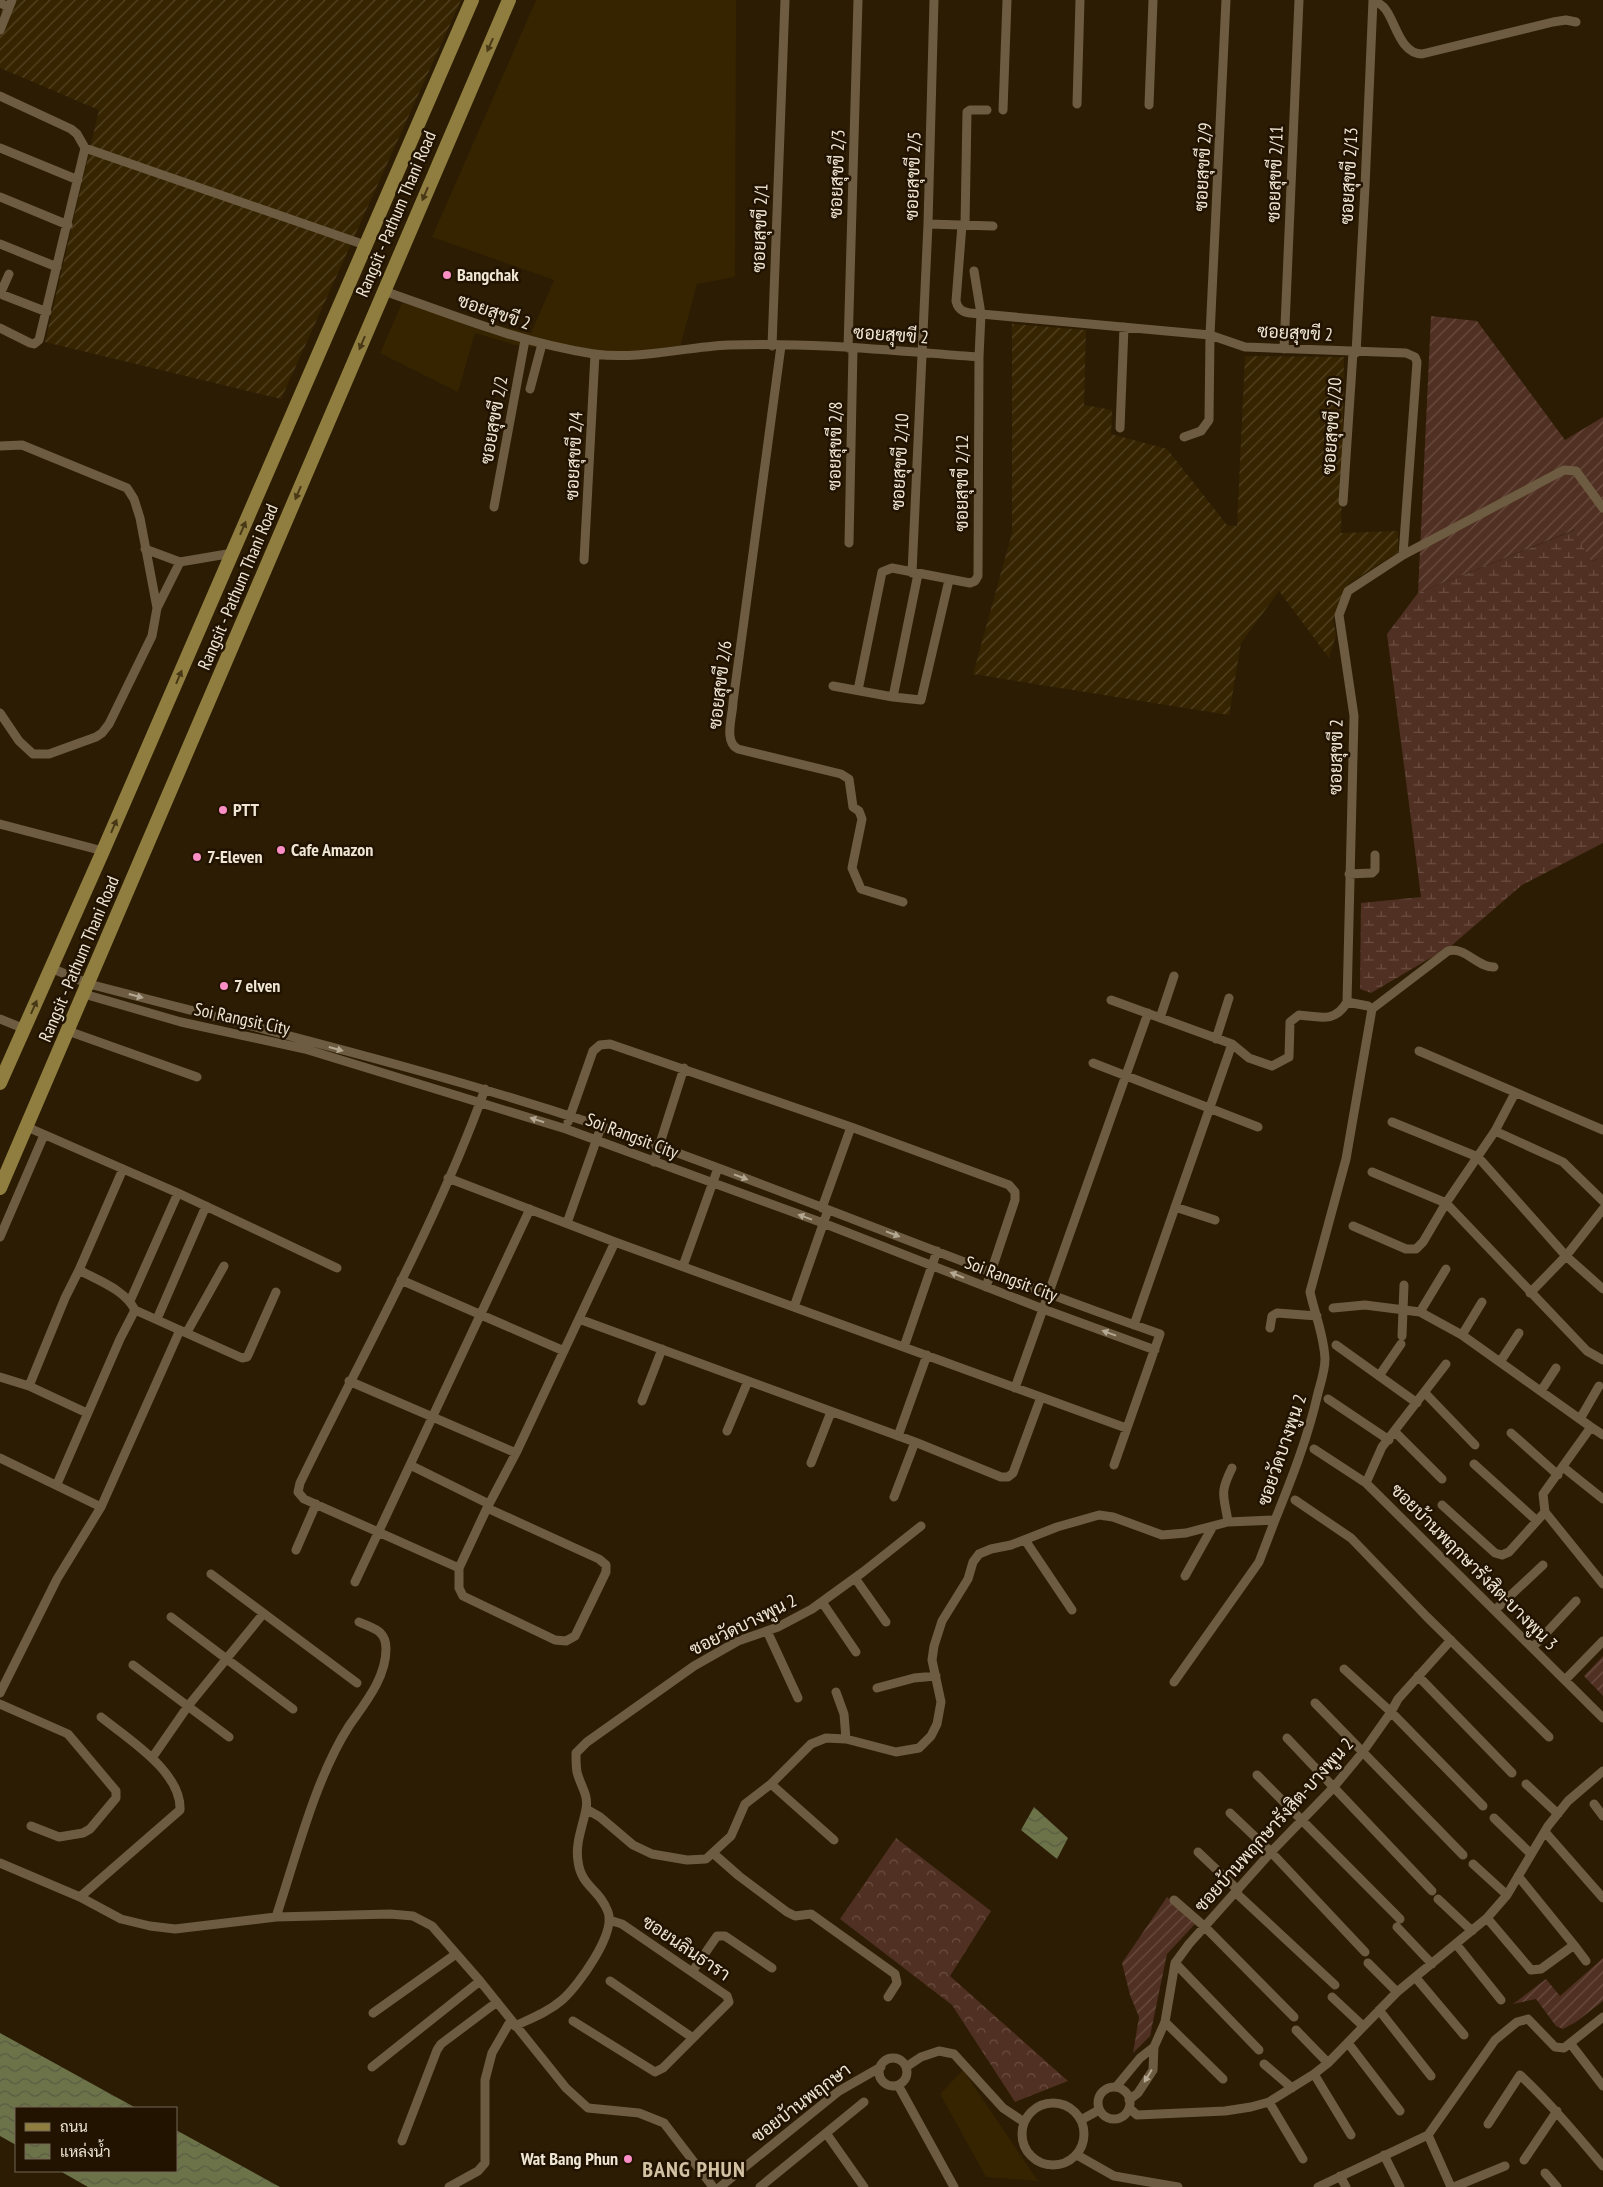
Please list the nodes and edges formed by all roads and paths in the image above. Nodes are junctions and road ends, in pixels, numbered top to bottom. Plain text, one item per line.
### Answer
1 (472, 0) edge
2 (509, 0) edge
3 (784, 0) edge
4 (858, 0) edge
5 (934, 0) edge
6 (1007, 0) edge
7 (1080, 0) edge
8 (1153, 0) edge
9 (1226, 0) edge
10 (1299, 0) edge
11 (1373, 0) edge
12 (0, 3) edge
13 (11, 4) edge
14 (1576, 22) dead end
15 (0, 30) edge
16 (0, 96) edge
17 (1077, 104) dead end
18 (1149, 105) dead end
19 (987, 110) dead end
20 (1003, 110) dead end
21 (0, 148) edge
22 (85, 148) junction
23 (78, 180) junction
24 (0, 197) edge
25 (928, 224) junction
26 (68, 225) junction
27 (963, 225) junction
28 (993, 226) dead end
29 (0, 244) edge
30 (365, 245) junction
31 (58, 267) junction
32 (974, 271) dead end
33 (9, 274) dead end
34 (384, 291) junction
35 (47, 312) junction
36 (981, 314) junction
37 (1124, 327) junction
38 (0, 328) edge
39 (1210, 335) junction
40 (525, 340) junction
41 (542, 344) junction
42 (776, 346) junction
43 (850, 349) junction
44 (1284, 349) junction
45 (1354, 352) junction
46 (922, 353) junction
47 (595, 354) junction
48 (979, 357) junction
49 (530, 389) dead end
50 (1120, 428) dead end
51 (1184, 437) dead end
52 (0, 446) edge
53 (1343, 502) dead end
54 (494, 506) dead end
55 (1603, 508) edge
56 (849, 543) dead end
57 (145, 549) junction
58 (233, 553) junction
59 (1403, 555) junction
60 (584, 560) dead end
61 (180, 562) junction
62 (915, 574) junction
63 (949, 580) junction
64 (157, 608) junction
65 (833, 686) dead end
66 (858, 690) junction
67 (893, 698) junction
68 (0, 713) edge
69 (0, 824) edge
70 (104, 851) junction
71 (1375, 855) dead end
72 (1351, 874) junction
73 (903, 902) dead end
74 (1494, 967) dead end
75 (51, 968) junction
76 (1174, 976) dead end
77 (87, 989) junction
78 (1230, 998) dead end
79 (1111, 1000) dead end
80 (1350, 1003) junction
81 (1370, 1007) junction
82 (1148, 1014) junction
83 (1160, 1018) junction
84 (0, 1019) edge
85 (25, 1028) junction
86 (68, 1031) junction
87 (1216, 1039) junction
88 (1232, 1044) junction
89 (1419, 1051) dead end
90 (1092, 1063) dead end
91 (684, 1068) junction
92 (1126, 1076) junction
93 (197, 1077) dead end
94 (0, 1083) edge
95 (485, 1088) junction
96 (1515, 1093) junction
97 (480, 1102) junction
98 (1210, 1109) junction
99 (570, 1116) junction
100 (1392, 1122) dead end
101 (27, 1127) junction
102 (600, 1127) junction
103 (851, 1127) junction
104 (1258, 1127) dead end
105 (566, 1129) junction
106 (1603, 1130) edge
107 (1495, 1131) junction
108 (44, 1135) junction
109 (596, 1140) junction
110 (660, 1146) junction
111 (1478, 1157) junction
112 (654, 1162) junction
113 (718, 1168) junction
114 (123, 1169) junction
115 (1372, 1172) dead end
116 (448, 1178) junction
117 (712, 1184) junction
118 (0, 1188) edge
119 (178, 1193) junction
120 (1603, 1201) edge
121 (1446, 1203) junction
122 (206, 1206) junction
123 (1175, 1207) junction
124 (530, 1209) junction
125 (824, 1209) junction
126 (1603, 1209) edge
127 (1215, 1220) dead end
128 (567, 1223) junction
129 (823, 1223) junction
130 (1353, 1226) dead end
131 (0, 1238) edge
132 (615, 1242) junction
133 (937, 1251) junction
134 (1566, 1256) junction
135 (932, 1265) junction
136 (224, 1266) dead end
137 (683, 1266) junction
138 (337, 1268) dead end
139 (1446, 1269) dead end
140 (79, 1270) junction
141 (990, 1272) junction
142 (401, 1280) junction
143 (1404, 1285) dead end
144 (986, 1286) junction
145 (1603, 1289) edge
146 (276, 1292) dead end
147 (1048, 1293) junction
148 (1530, 1293) junction
149 (130, 1301) junction
150 (1482, 1302) dead end
151 (794, 1307) junction
152 (1333, 1308) dead end
153 (1043, 1309) junction
154 (1402, 1309) junction
155 (135, 1310) junction
156 (1420, 1312) junction
157 (482, 1315) junction
158 (1316, 1316) junction
159 (579, 1318) junction
160 (157, 1319) junction
161 (1134, 1325) junction
162 (1270, 1328) dead end
163 (183, 1331) junction
164 (1519, 1333) dead end
165 (1462, 1334) junction
166 (1336, 1345) dead end
167 (904, 1347) junction
168 (662, 1349) junction
169 (1155, 1350) junction
170 (564, 1351) junction
171 (927, 1355) junction
172 (1603, 1360) edge
173 (1500, 1362) junction
174 (1446, 1364) dead end
175 (1556, 1368) dead end
176 (1379, 1376) junction
177 (0, 1377) edge
178 (349, 1381) junction
179 (748, 1381) junction
180 (29, 1386) junction
181 (1599, 1386) dead end
182 (1016, 1388) junction
183 (1541, 1391) junction
184 (1425, 1393) junction
185 (1041, 1397) junction
186 (1328, 1399) dead end
187 (642, 1401) dead end
188 (1417, 1403) junction
189 (831, 1412) junction
190 (87, 1413) junction
191 (433, 1417) junction
192 (1580, 1419) junction
193 (1591, 1427) junction
194 (1126, 1428) junction
195 (727, 1431) dead end
196 (1395, 1432) junction
197 (1511, 1433) dead end
198 (1603, 1435) edge
199 (898, 1436) junction
200 (1389, 1440) junction
201 (915, 1442) junction
202 (1475, 1445) dead end
203 (1314, 1449) dead end
204 (516, 1453) junction
205 (0, 1458) edge
206 (811, 1463) dead end
207 (1474, 1464) dead end
208 (410, 1465) junction
209 (1114, 1466) dead end
210 (1232, 1468) dead end
211 (1560, 1471) junction
212 (1442, 1479) dead end
213 (57, 1484) junction
214 (1366, 1484) junction
215 (894, 1497) dead end
216 (1295, 1500) dead end
217 (1603, 1500) edge
218 (316, 1504) junction
219 (1442, 1505) dead end
220 (488, 1506) junction
221 (101, 1507) junction
222 (1545, 1512) junction
223 (1227, 1518) junction
224 (1275, 1520) junction
225 (1537, 1521) junction
226 (921, 1526) dead end
227 (1213, 1526) junction
228 (378, 1531) junction
229 (1025, 1540) junction
230 (296, 1550) dead end
231 (1544, 1565) dead end
232 (459, 1568) junction
233 (211, 1574) dead end
234 (1184, 1576) dead end
235 (855, 1578) junction
236 (356, 1582) dead end
237 (1603, 1584) edge
238 (1576, 1601) dead end
239 (822, 1602) junction
240 (1072, 1610) dead end
241 (1495, 1610) junction
242 (263, 1614) junction
243 (171, 1617) dead end
244 (359, 1622) dead end
245 (886, 1622) dead end
246 (767, 1631) junction
247 (1451, 1640) junction
248 (1603, 1641) edge
249 (1532, 1648) junction
250 (856, 1652) dead end
251 (227, 1659) junction
252 (132, 1665) dead end
253 (1344, 1669) dead end
254 (934, 1676) junction
255 (1418, 1676) junction
256 (1565, 1680) junction
257 (1174, 1682) dead end
258 (357, 1684) dead end
259 (877, 1688) dead end
260 (0, 1692) edge
261 (836, 1692) dead end
262 (798, 1698) dead end
263 (1315, 1703) dead end
264 (0, 1704) edge
265 (188, 1706) junction
266 (293, 1709) dead end
267 (1391, 1712) junction
268 (101, 1718) dead end
269 (1603, 1718) edge
270 (846, 1735) junction
271 (229, 1737) dead end
272 (1549, 1737) dead end
273 (1287, 1738) dead end
274 (1362, 1753) junction
275 (152, 1758) junction
276 (1603, 1771) edge
277 (1512, 1773) dead end
278 (1257, 1775) dead end
279 (771, 1784) junction
280 (1526, 1784) dead end
281 (1333, 1788) junction
282 (1594, 1804) dead end
283 (1483, 1806) dead end
284 (586, 1809) junction
285 (1230, 1813) dead end
286 (1558, 1814) junction
287 (1603, 1816) edge
288 (1494, 1818) dead end
289 (1302, 1820) junction
290 (31, 1826) dead end
291 (1545, 1832) junction
292 (834, 1840) dead end
293 (1198, 1852) dead end
294 (1271, 1852) junction
295 (714, 1854) junction
296 (1532, 1854) junction
297 (1463, 1855) dead end
298 (0, 1863) edge
299 (1473, 1864) dead end
300 (1518, 1876) junction
301 (1236, 1891) junction
302 (1432, 1891) dead end
303 (1507, 1895) junction
304 (80, 1897) junction
305 (1603, 1898) edge
306 (1438, 1899) dead end
307 (1174, 1900) dead end
308 (276, 1917) junction
309 (1487, 1918) junction
310 (609, 1920) junction
311 (1204, 1927) junction
312 (1472, 1931) junction
313 (1456, 1944) junction
314 (1574, 1945) junction
315 (1365, 1952) dead end
316 (456, 1954) junction
317 (1586, 1961) dead end
318 (1176, 1963) junction
319 (1368, 1963) dead end
320 (1432, 1964) junction
321 (772, 1968) dead end
322 (692, 1972) junction
323 (1416, 1978) junction
324 (480, 1981) junction
325 (610, 1981) dead end
326 (1335, 1986) dead end
327 (1397, 1992) junction
328 (888, 1997) dead end
329 (1332, 1997) dead end
330 (1502, 2000) dead end
331 (497, 2002) junction
332 (1379, 2010) junction
333 (373, 2013) dead end
334 (1294, 2017) dead end
335 (1603, 2018) edge
336 (573, 2021) dead end
337 (1165, 2022) junction
338 (513, 2023) junction
339 (1363, 2026) junction
340 (1296, 2030) dead end
341 (1464, 2035) dead end
342 (693, 2038) junction
343 (1348, 2042) junction
344 (1570, 2043) junction
345 (1154, 2047) junction
346 (1259, 2050) dead end
347 (1328, 2063) junction
348 (1264, 2064) dead end
349 (372, 2067) dead end
350 (881, 2067) junction
351 (906, 2067) junction
352 (1314, 2074) junction
353 (1431, 2076) dead end
354 (1223, 2079) dead end
355 (898, 2085) junction
356 (1603, 2086) edge
357 (1116, 2087) junction
358 (1292, 2088) junction
359 (864, 2102) dead end
360 (1268, 2102) junction
361 (1129, 2104) junction
362 (1099, 2110) junction
363 (1400, 2111) dead end
364 (1557, 2111) junction
365 (1081, 2120) junction
366 (1024, 2122) junction
367 (1488, 2124) dead end
368 (826, 2133) junction
369 (1428, 2135) junction
370 (1352, 2136) dead end
371 (402, 2141) dead end
372 (1077, 2155) junction
373 (1384, 2155) junction
374 (1303, 2159) dead end
375 (1524, 2160) dead end
376 (1505, 2166) dead end
377 (1603, 2166) edge
378 (1545, 2173) dead end
379 (1340, 2176) junction
380 (449, 2187) edge
381 (713, 2187) edge
382 (720, 2187) edge
383 (760, 2187) edge
384 (864, 2187) edge
385 (954, 2187) edge
386 (1178, 2187) edge
387 (1318, 2187) edge
388 (1346, 2187) edge
389 (1400, 2187) edge
390 (1452, 2187) edge
391 (1557, 2187) edge

1 - 30 main road, Rangsit - Pathum Thani Road
2 -> 34 main road, Rangsit - Pathum Thani Road
3 - 42 street, ซอยสุขขี 2/1
4 - 43 street, ซอยสุขขี 2/3
5 - 25 street, ซอยสุขขี 2/5
6 - 20 street
7 - 17 street
8 - 18 street
9 - 39 street, ซอยสุขขี 2/9
10 - 44 street, ซอยสุขขี 2/11
11 - 14 street
11 - 45 street, ซอยสุขขี 2/13
12 - 13 street
13 - 15 street
16 - 22 street
19 - 27 street
21 - 23 street
22 - 23 street
22 - 30 street
23 - 26 street
24 - 26 street
25 - 27 street
25 - 46 street, ซอยสุขขี 2/5
26 - 31 street
27 - 28 street
27 - 36 street, ซอยสุขขี 2
29 - 31 street
58 -> 30 main road, Rangsit - Pathum Thani Road
31 - 35 street
32 - 36 street
33 - 35 street
34 - 40 street, ซอยสุขขี 2
34 -> 77 main road, Rangsit - Pathum Thani Road
35 - 38 street
36 - 37 street, ซอยสุขขี 2
36 - 48 street
37 - 39 street, ซอยสุขขี 2
37 - 50 street
39 - 44 street, ซอยสุขขี 2
39 - 51 street, ซอยสุขขี 2/9
40 - 41 street, ซอยสุขขี 2
40 - 54 street, ซอยสุขขี 2/2
41 - 47 street, ซอยสุขขี 2
41 - 49 street
42 - 43 street, ซอยสุขขี 2
42 - 47 street, ซอยสุขขี 2
42 - 73 street, ซอยสุขขี 2/6
43 - 46 street, ซอยสุขขี 2
43 - 56 street, ซอยสุขขี 2/8
44 - 45 street, ซอยสุขขี 2
45 - 53 street, ซอยสุขขี 2/20
45 - 59 street, ซอยสุขขี 2
46 - 48 street, ซอยสุขขี 2
46 - 62 street, ซอยสุขขี 2/10
47 - 60 street, ซอยสุขขี 2/4
48 - 63 street, ซอยสุขขี 2/12
52 - 57 street
55 - 59 street
57 - 61 street
57 - 64 street
58 - 61 street
70 -> 58 main road, Rangsit - Pathum Thani Road
59 - 72 street, ซอยสุขขี 2
61 - 64 street
62 - 63 street, ซอยสุขขี 2/12
62 - 66 street, ซอยสุขขี 2/12
62 - 67 street, ซอยสุขขี 2/10
63 - 67 street
64 - 68 street
65 - 66 street
66 - 67 street
69 - 70 street
70 - 75 main road, Rangsit - Pathum Thani Road
71 - 72 street
72 - 80 street, ซอยสุขขี 2
74 - 81 street
75 - 77 street
85 -> 75 main road, Rangsit - Pathum Thani Road
76 - 83 street
77 - 86 main road, Rangsit - Pathum Thani Road
77 -> 95 street, Soi Rangsit City
77 - 97 street, Soi Rangsit City
78 - 87 street
79 - 82 street
80 - 81 street
80 - 88 street
81 - 158 street, ซอยวัดบางพูน 2
82 - 83 street
82 - 92 street
83 - 87 street
84 - 85 street
85 - 94 main road, Rangsit - Pathum Thani Road
86 - 93 street
86 - 101 main road, Rangsit - Pathum Thani Road
87 - 88 street
88 - 98 street
89 - 96 street
90 - 92 street
91 - 99 street
91 - 103 street
91 - 110 street
92 - 98 street
92 - 147 street
95 - 97 street
95 - 99 street, Soi Rangsit City
96 - 106 street
96 - 107 street
105 -> 97 street, Soi Rangsit City
97 - 116 street
98 - 104 street
98 - 123 street
99 - 102 street, Soi Rangsit City
99 - 105 street
100 - 111 street
101 - 108 street
101 - 118 main road, Rangsit - Pathum Thani Road
102 - 109 street
102 - 110 street, Soi Rangsit City
103 - 125 street
103 - 141 street
105 - 109 street, Soi Rangsit City
107 - 111 street
107 - 120 street
108 - 114 street
108 - 131 street
109 - 112 street, Soi Rangsit City
109 - 128 street
110 - 112 street
110 - 113 street, Soi Rangsit City
111 - 121 street
111 - 134 street
112 - 117 street, Soi Rangsit City
113 - 117 street
113 -> 125 street, Soi Rangsit City
114 - 119 street
114 - 140 street
115 - 121 street
116 - 124 street
116 - 142 street
129 -> 117 street, Soi Rangsit City
117 - 137 street
119 - 122 street
119 - 149 street
121 - 130 street
121 - 148 street
122 - 138 street
122 - 160 street
123 - 127 street
123 - 161 street
124 - 128 street
124 - 157 street
125 - 129 street
125 -> 133 street, Soi Rangsit City
126 - 134 street
128 - 132 street
129 - 135 street, Soi Rangsit City
129 - 151 street
132 - 137 street
132 - 159 street
133 - 135 street
133 - 141 street, Soi Rangsit City
134 - 145 street
134 - 148 street
144 -> 135 street, Soi Rangsit City
135 - 167 street
136 - 163 street
137 - 151 street
139 - 156 street
140 - 149 street
140 - 180 street
141 - 144 street
141 - 147 street, Soi Rangsit City
142 - 157 street
142 - 178 street
143 - 154 street
144 - 153 street, Soi Rangsit City
146 - 163 street
147 - 153 street
147 - 161 street, Soi Rangsit City
148 - 172 street
149 - 155 street
150 - 165 street
151 - 167 street
152 - 154 street
169 -> 153 street, Soi Rangsit City
153 - 182 street
154 - 156 street
154 - 176 street
155 - 160 street
155 - 190 street
156 - 165 street
157 - 170 street
157 - 191 street
158 - 162 street
158 - 224 street, ซอยวัดบางพูน 2
159 - 168 street
159 - 170 street
160 - 163 street
161 - 169 street, Soi Rangsit City
163 - 221 street
164 - 173 street
165 - 173 street
166 - 176 street
167 - 171 street
168 - 179 street
168 - 187 street
169 - 194 street
170 - 204 street
171 - 182 street
171 - 199 street
173 - 183 street
174 - 184 street
175 - 183 street
176 - 188 street
177 - 180 street
178 - 191 street
178 - 218 street
179 - 189 street
179 - 195 street
180 - 190 street
181 - 192 street
182 - 185 street
183 - 192 street
184 - 188 street
184 - 202 street
185 - 194 street
185 - 201 street
186 - 200 street
188 - 196 street
189 - 199 street
189 - 206 street
190 - 213 street
191 - 204 street
191 - 208 street
192 - 193 street
193 - 198 street
193 - 211 street
194 - 209 street
196 - 200 street
196 - 212 street
197 - 211 street
199 - 201 street
200 - 214 street
201 - 215 street
203 - 214 street, ซอยบ้านพฤกษารังสิต-บางพูน 3
204 - 220 street
205 - 213 street
207 - 225 street
208 - 220 street
208 - 228 street
210 - 223 street
211 - 217 street
211 - 222 street
213 - 221 street
214 - 241 street, ซอยบ้านพฤกษารังสิต-บางพูน 3
216 - 247 street
218 - 228 street
218 - 230 street
219 - 225 street
220 - 232 street
220 - 232 street
221 - 260 street
222 - 225 street
222 - 237 street
223 - 224 street, ซอยวัดบางพูน 2
223 - 227 street, ซอยวัดบางพูน 2
224 - 257 street
226 - 235 street, ซอยวัดบางพูน 2
227 - 229 street, ซอยวัดบางพูน 2
227 - 234 street
228 - 232 street
228 - 236 street
229 - 240 street
229 - 254 street, ซอยวัดบางพูน 2
231 - 241 street
233 - 242 street
235 - 239 street, ซอยวัดบางพูน 2
235 - 245 street
238 - 249 street
239 - 246 street, ซอยวัดบางพูน 2
239 - 250 street
241 - 249 street, ซอยบ้านพฤกษารังสิต-บางพูน 3
242 - 251 street
242 - 258 street
243 - 251 street
244 - 308 street
246 - 262 street
246 - 284 street, ซอยวัดบางพูน 2
247 - 255 street, ซอยบ้านพฤกษารังสิต-บางพูน 2
247 - 272 street
248 - 256 street
249 - 256 street, ซอยบ้านพฤกษารังสิต-บางพูน 3
251 - 265 street
251 - 266 street
252 - 265 street
253 - 267 street
254 - 259 street
254 - 270 street, ซอยวัดบางพูน 2
255 - 267 street, ซอยบ้านพฤกษารังสิต-บางพูน 2
255 - 277 street
256 - 269 street, ซอยบ้านพฤกษารังสิต-บางพูน 3
261 - 270 street
263 - 274 street
264 - 290 street
265 - 271 street
265 - 275 street
267 - 274 street, ซอยบ้านพฤกษารังสิต-บางพูน 2
267 - 283 street
268 - 275 street
270 - 279 street, ซอยวัดบางพูน 2
273 - 281 street
274 - 281 street, ซอยบ้านพฤกษารังสิต-บางพูน 2
274 - 297 street
275 - 304 street
276 - 286 street
278 - 289 street
279 - 292 street
279 - 295 street, ซอยวัดบางพูน 2
280 - 286 street
281 - 289 street, ซอยบ้านพฤกษารังสิต-บางพูน 2
281 - 302 street
282 - 287 street
284 - 295 street
284 - 310 street, ซอยวัดบางพูน 2
285 - 294 street
286 - 291 street
288 - 296 street
289 - 294 street, ซอยบ้านพฤกษารังสิต-บางพูน 2
289 - 320 street
291 - 296 street
291 - 305 street
293 - 301 street
294 - 301 street, ซอยบ้านพฤกษารังสิต-บางพูน 2
294 - 315 street
295 - 328 street
296 - 300 street
298 - 304 street
299 - 303 street
300 - 303 street
300 - 314 street
301 - 311 street, ซอยบ้านพฤกษารังสิต-บางพูน 2
301 - 326 street
303 - 309 street
304 - 308 street
306 - 312 street
307 - 311 street
308 - 316 street
309 - 312 street
309 - 314 street
310 - 322 street, ซอยนลินธารา
310 - 338 street
311 - 318 street, ซอยบ้านพฤกษารังสิต-บางพูน 2
311 - 334 street
312 - 313 street
313 - 320 street
313 - 330 street
314 - 317 street
316 - 324 street
316 - 333 street
318 - 337 street, ซอยบ้านพฤกษารังสิต-บางพูน 2
318 - 346 street
319 - 327 street
320 - 323 street
321 - 322 street
322 - 342 street, ซอยนลินธารา
323 - 327 street
323 - 341 street
324 - 331 street
324 - 349 street
325 - 342 street
327 - 332 street
329 - 339 street
331 - 338 street
331 - 371 street
332 - 339 street
332 - 353 street
335 - 344 street
336 - 342 street, ซอยนลินธารา
337 - 345 street, ซอยบ้านพฤกษารังสิต-บางพูน 2
337 - 354 street
338 - 380 street
338 - 381 street
339 - 343 street
340 - 347 street
343 - 347 street
343 - 363 street
344 - 356 street
344 - 369 street
345 - 357 street, ซอยบ้านพฤกษารังสิต-บางพูน 2
345 -> 361 street, ซอยบ้านพฤกษารังสิต-บางพูน 2
347 - 352 street
348 - 358 street
350 - 351 street, ซอยบ้านพฤกษา
350 - 355 street, ซอยบ้านพฤกษา
350 - 382 street, ซอยบ้านพฤกษา
351 - 355 street
351 - 366 street
352 - 358 street
352 - 370 street
355 - 385 street
357 - 361 street
357 - 362 street
358 - 360 street
359 - 368 street
360 - 361 street
360 - 374 street
361 - 362 street
362 - 365 street
364 - 367 street
364 - 375 street
364 - 377 street
365 - 366 street
365 - 372 street
366 - 372 street
368 - 383 street
368 - 384 street
369 - 373 street
369 - 390 street
372 - 386 street
373 - 379 street
373 - 389 street
376 - 390 street
378 - 391 street
379 - 387 street
379 - 388 street

